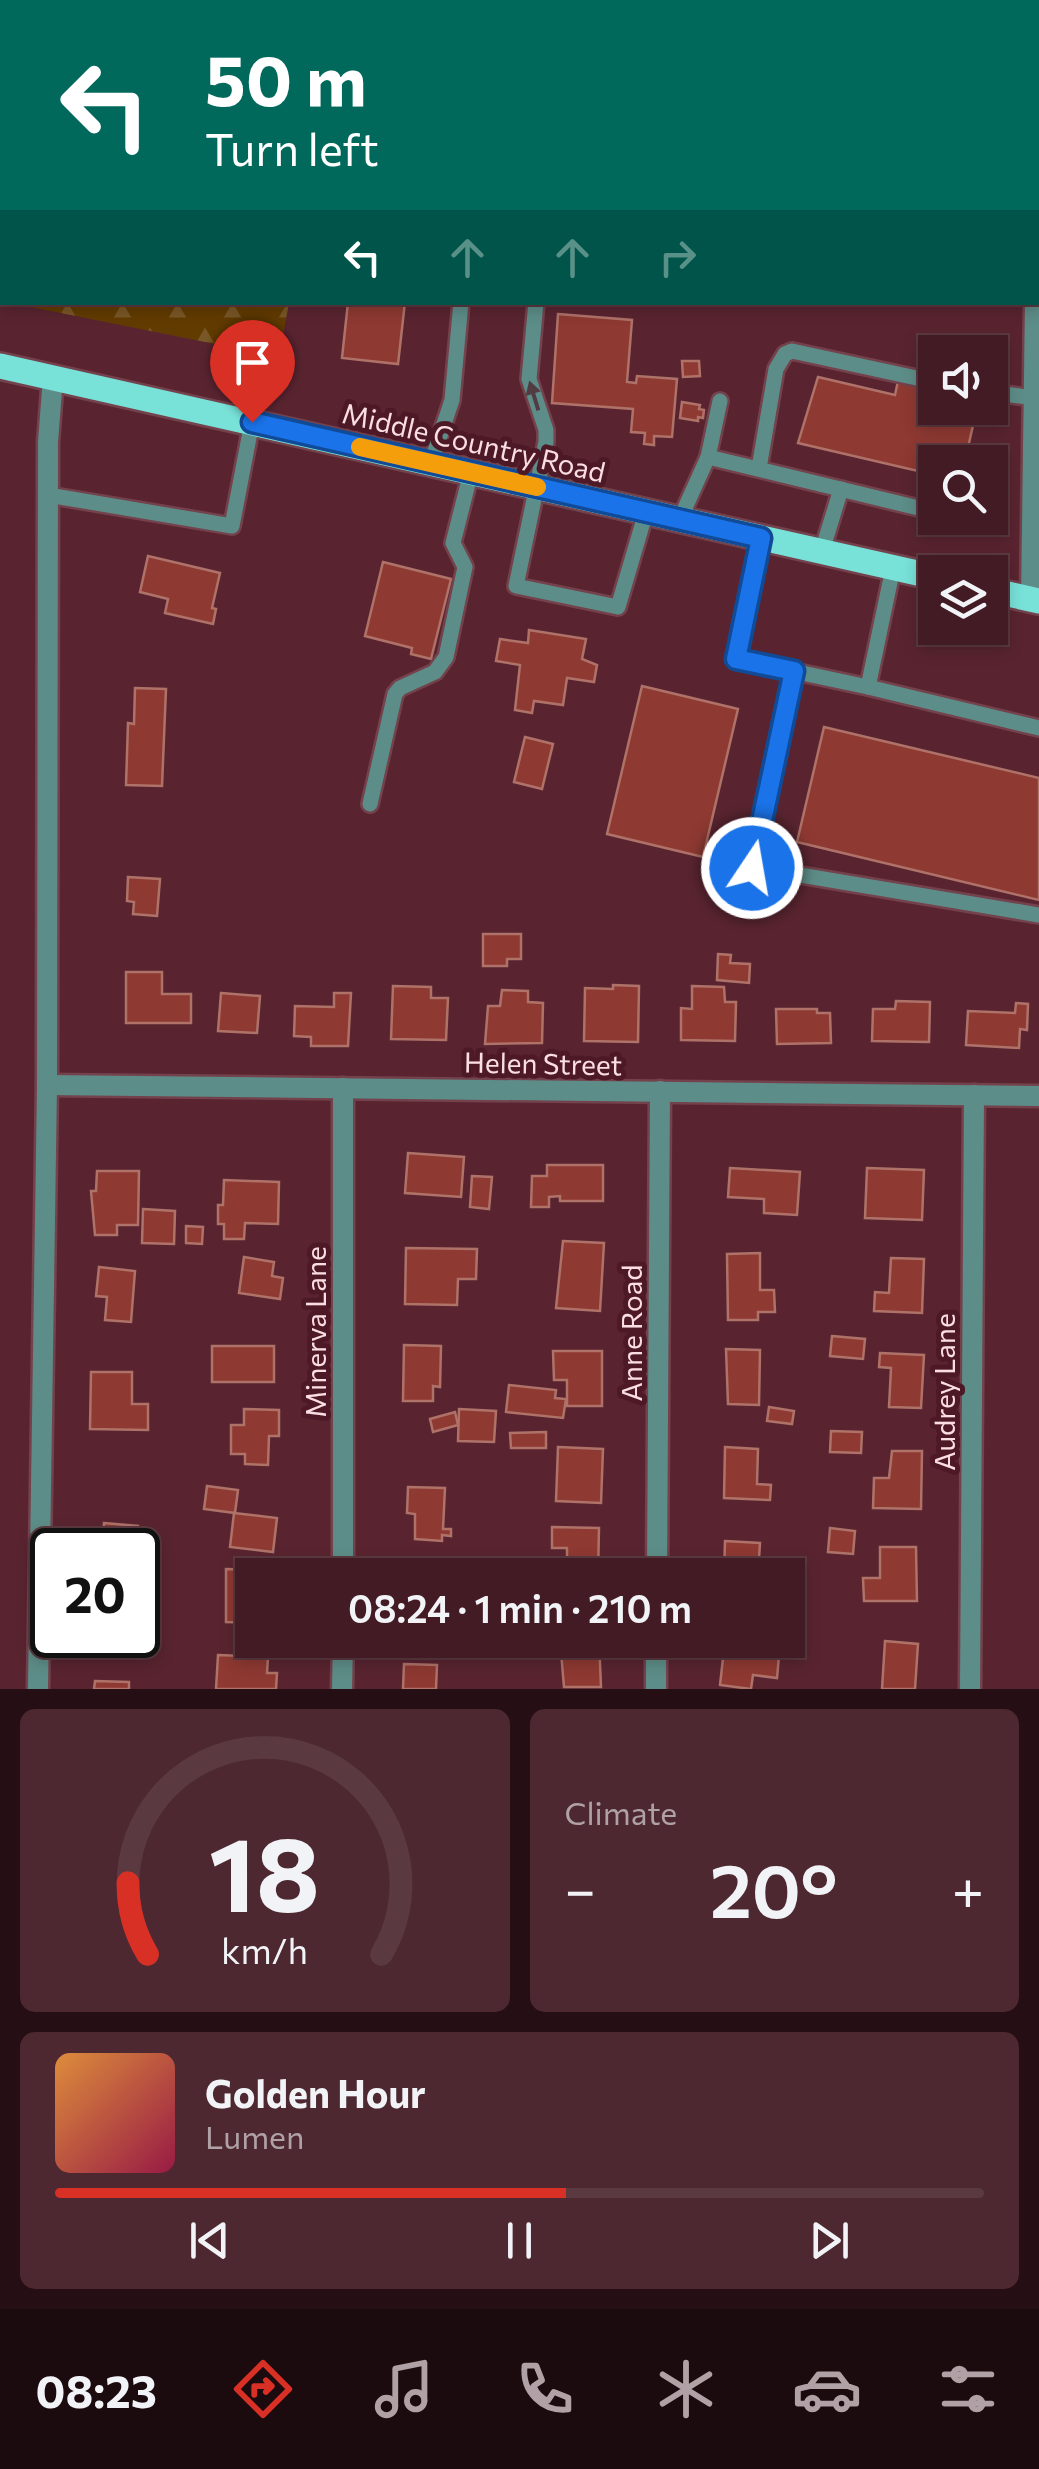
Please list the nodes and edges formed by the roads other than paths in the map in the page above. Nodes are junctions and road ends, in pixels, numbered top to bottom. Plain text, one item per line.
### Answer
1 (461, 305) edge
2 (536, 305) edge
3 (1035, 305) edge
4 (0, 366) edge
5 (53, 376) junction
6 (918, 378) edge
7 (1008, 394) edge
8 (1034, 398) junction
9 (720, 401) dead end
10 (252, 422) junction
11 (708, 457) junction
12 (431, 463) junction
13 (759, 468) junction
14 (471, 472) junction
15 (538, 487) junction
16 (841, 489) junction
17 (48, 495) junction
18 (918, 508) edge
19 (646, 512) junction
20 (680, 519) junction
21 (761, 538) junction
22 (822, 551) junction
23 (893, 568) junction
24 (918, 573) edge
25 (1008, 594) edge
26 (1035, 600) edge
27 (794, 671) junction
28 (868, 686) junction
29 (1039, 728) edge
30 (370, 804) dead end
31 (1039, 915) edge
32 (47, 1085) junction
33 (343, 1088) junction
34 (660, 1092) junction
35 (974, 1095) junction
36 (1039, 1096) edge
37 (342, 1558) edge
38 (657, 1558) edge
39 (342, 1658) edge
40 (656, 1658) edge
41 (38, 1689) edge
42 (342, 1689) edge
43 (656, 1689) edge
44 (970, 1689) edge

1 - 12 lane
15 -> 2 lane
3 - 8 street
4 - 5 main road, Middle Country Road
5 - 10 main road, Middle Country Road
5 - 17 street
6 - 13 lane
7 - 8 lane
8 - 26 street
9 - 11 lane
10 - 12 main road, Middle Country Road
10 - 17 lane
11 - 13 lane
11 - 20 lane
12 - 14 main road, Middle Country Road
13 - 16 lane
14 - 15 main road, Middle Country Road
14 - 30 lane
15 - 19 main road, Middle Country Road
15 - 19 lane
16 - 18 lane
16 - 22 lane
17 - 32 street
19 - 20 main road, Middle Country Road
20 - 21 main road, Middle Country Road
21 - 22 main road, Middle Country Road
21 - 27 lane
22 - 23 main road, Middle Country Road
23 - 24 main road, Middle Country Road
23 - 28 lane
25 - 26 main road
27 - 28 lane
27 - 31 lane
28 - 29 lane
32 - 33 street, Helen Street
32 - 41 street
33 - 34 street, Helen Street
33 - 37 street, Minerva Lane
34 - 35 street, Helen Street
34 - 38 street, Anne Road
35 - 36 street, Helen Street
35 - 44 street, Audrey Lane
39 - 42 street
40 - 43 street

